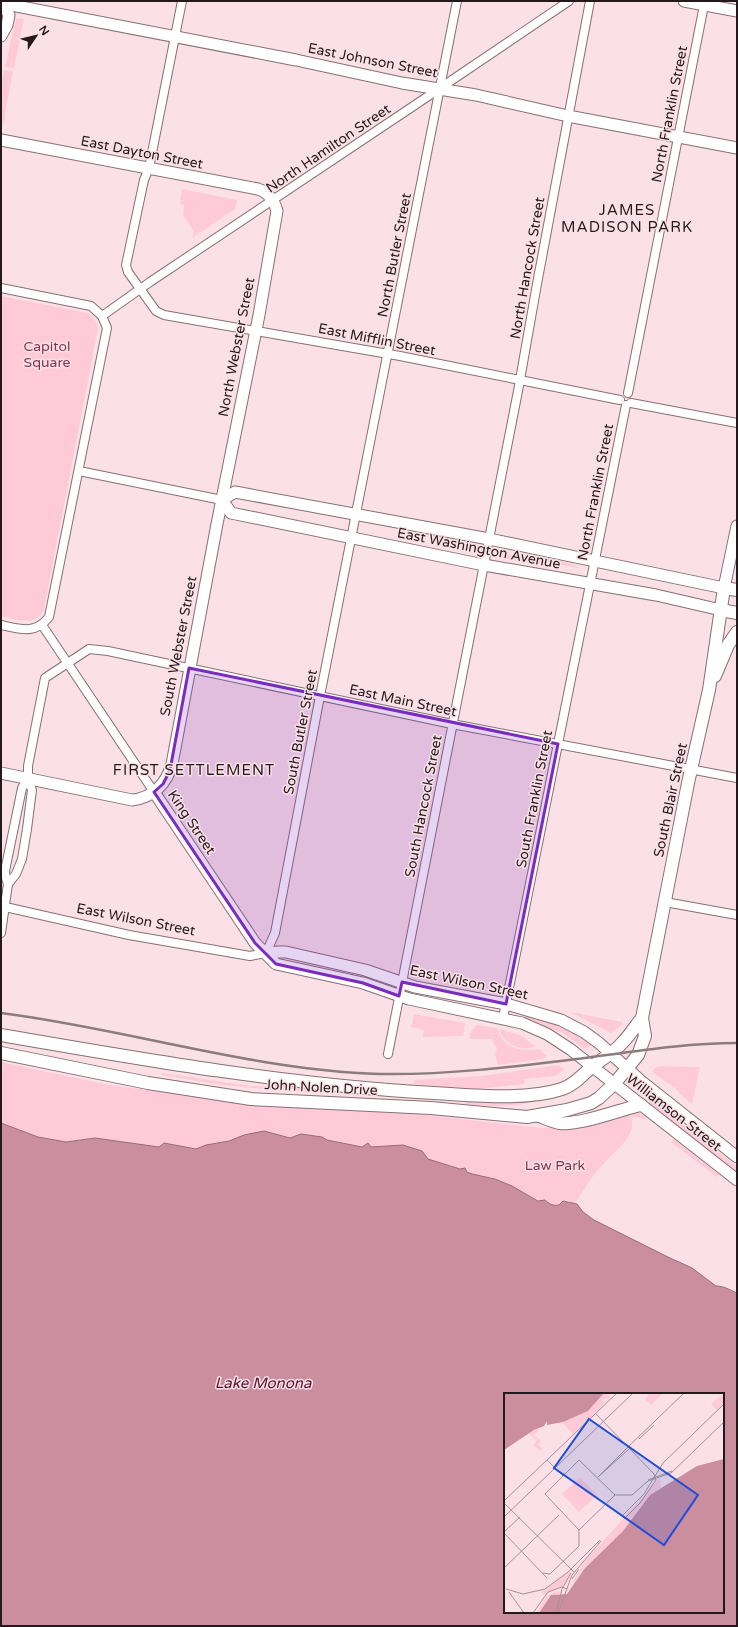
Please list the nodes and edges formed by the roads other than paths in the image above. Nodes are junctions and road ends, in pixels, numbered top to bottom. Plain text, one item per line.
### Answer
1 (182, 1) edge
2 (457, 1) edge
3 (568, 1) edge
4 (590, 1) edge
5 (684, 1) edge
6 (2, 3) edge
7 (704, 5) junction
8 (737, 11) edge
9 (1, 36) edge
10 (174, 37) junction
11 (441, 88) junction
12 (568, 116) junction
13 (678, 136) junction
14 (1, 140) edge
15 (737, 148) edge
16 (149, 168) junction
17 (273, 200) junction
18 (1, 288) edge
19 (140, 289) junction
20 (102, 316) junction
21 (255, 331) junction
22 (388, 354) junction
23 (520, 380) junction
24 (626, 402) junction
25 (737, 423) edge
26 (79, 471) junction
27 (222, 500) junction
28 (356, 514) junction
29 (737, 526) edge
30 (351, 538) junction
31 (489, 539) junction
32 (595, 561) junction
33 (484, 565) junction
34 (590, 584) junction
35 (724, 588) junction
36 (737, 590) edge
37 (721, 610) junction
38 (737, 613) edge
39 (1, 625) edge
40 (42, 625) junction
41 (737, 632) edge
42 (68, 663) junction
43 (189, 668) junction
44 (709, 690) junction
45 (320, 696) junction
46 (452, 724) junction
47 (558, 744) junction
48 (691, 769) junction
49 (1, 773) edge
50 (737, 778) edge
51 (28, 779) junction
52 (154, 792) junction
53 (8, 884) junction
54 (665, 902) junction
55 (3, 906) edge
56 (737, 915) edge
57 (1, 933) edge
58 (266, 953) junction
59 (402, 982) junction
60 (399, 996) junction
61 (506, 1004) junction
62 (503, 1018) junction
63 (642, 1018) junction
64 (1, 1035) edge
65 (1, 1053) edge
66 (388, 1054) dead end
67 (610, 1054) junction
68 (592, 1067) junction
69 (628, 1069) junction
70 (615, 1083) junction
71 (641, 1105) junction
72 (538, 1116) junction
73 (737, 1157) edge
74 (737, 1180) edge

1 - 10 street, East Mifflin Street
2 - 11 street, North Butler Street
3 - 11 street, North Hamilton Street
4 - 12 street, North Hancock Street
5 - 7 street
6 - 9 street
6 - 10 street, East Johnson Street
7 - 8 street
7 - 13 street, North Franklin Street
10 - 11 street, East Johnson Street
10 - 16 street, East Mifflin Street
11 - 12 street, East Johnson Street
11 - 17 street, North Hamilton Street
11 - 22 street, North Butler Street
12 - 13 street, East Johnson Street
12 - 23 street, North Hancock Street
13 - 15 street, East Johnson Street
13 - 24 street, North Franklin Street
14 - 16 street, East Dayton Street
16 - 17 street, East Dayton Street
16 - 19 street, East Mifflin Street
17 - 19 street, North Hamilton Street
17 - 21 street, North Webster Street
18 - 20 street
19 - 20 street, North Hamilton Street
19 - 21 street, East Mifflin Street
20 - 26 street
21 - 22 street, East Mifflin Street
21 - 27 street, North Webster Street
22 - 23 street, East Mifflin Street
22 - 28 street, North Butler Street
23 - 24 street, East Mifflin Street
23 - 31 street, North Hancock Street
24 - 25 street, East Mifflin Street
24 - 32 street, North Franklin Street
26 - 27 street
26 - 40 street
27 - 28 street, East Washington Avenue
27 - 30 street, East Washington Avenue
27 - 43 street, South Webster Street
28 - 30 street, South Butler Street
28 - 31 street, East Washington Avenue
29 - 35 street
30 - 33 street, East Washington Avenue
30 - 45 street, South Butler Street
31 - 32 street, East Washington Avenue
31 - 33 street, South Hancock Street
32 - 34 street, North Franklin Street
32 - 35 street, East Washington Avenue
33 - 34 street, East Washington Avenue
33 - 46 street, South Hancock Street
34 - 37 street, East Washington Avenue
34 - 47 street, South Franklin Street
35 - 36 main road, East Washington Avenue
35 - 37 main road, South Blair Street
37 - 38 main road, East Washington Avenue
37 - 44 main road, South Blair Street
39 - 40 street
40 - 42 street, King Street
41 - 44 main road
42 - 43 street, East Main Street
42 - 51 street, East Main Street
42 - 52 street, King Street
43 - 45 street, East Main Street
43 - 52 street, South Webster Street
44 - 48 main road, South Blair Street
45 - 46 street, East Main Street
45 - 58 street, South Butler Street
46 - 47 street, East Main Street
46 - 59 street, South Hancock Street
47 - 48 street, East Main Street
47 - 61 street, South Franklin Street
48 - 50 street, East Main Street
48 - 54 main road, South Blair Street
49 - 51 street
51 - 52 street
51 - 53 street
51 - 53 street
52 - 58 street, King Street
53 - 55 street
54 - 56 street
54 - 63 main road, South Blair Street
55 - 57 street
55 - 58 street, East Wilson Street
58 - 59 street, East Wilson Street
58 - 60 street, East Wilson Street
59 - 60 street, South Hancock Street
59 - 61 street, East Wilson Street
60 - 62 street, East Wilson Street
60 - 66 street, South Hancock Street
61 - 62 street, South Franklin Street
61 - 67 street, East Wilson Street
62 - 68 street, East Wilson Street
63 - 67 main road, South Blair Street
63 - 69 main road, South Blair Street
64 - 68 main road, John Nolen Drive
65 - 72 main road, John Nolen Drive
67 - 68 main road, John Nolen Drive
67 - 69 street, Williamson Street
68 - 70 street, Williamson Street
69 - 70 main road, John Nolen Drive
69 - 73 street, Williamson Street
70 - 71 street, Williamson Street
70 - 72 main road, John Nolen Drive
71 - 72 main road
71 - 74 street, Williamson Street

